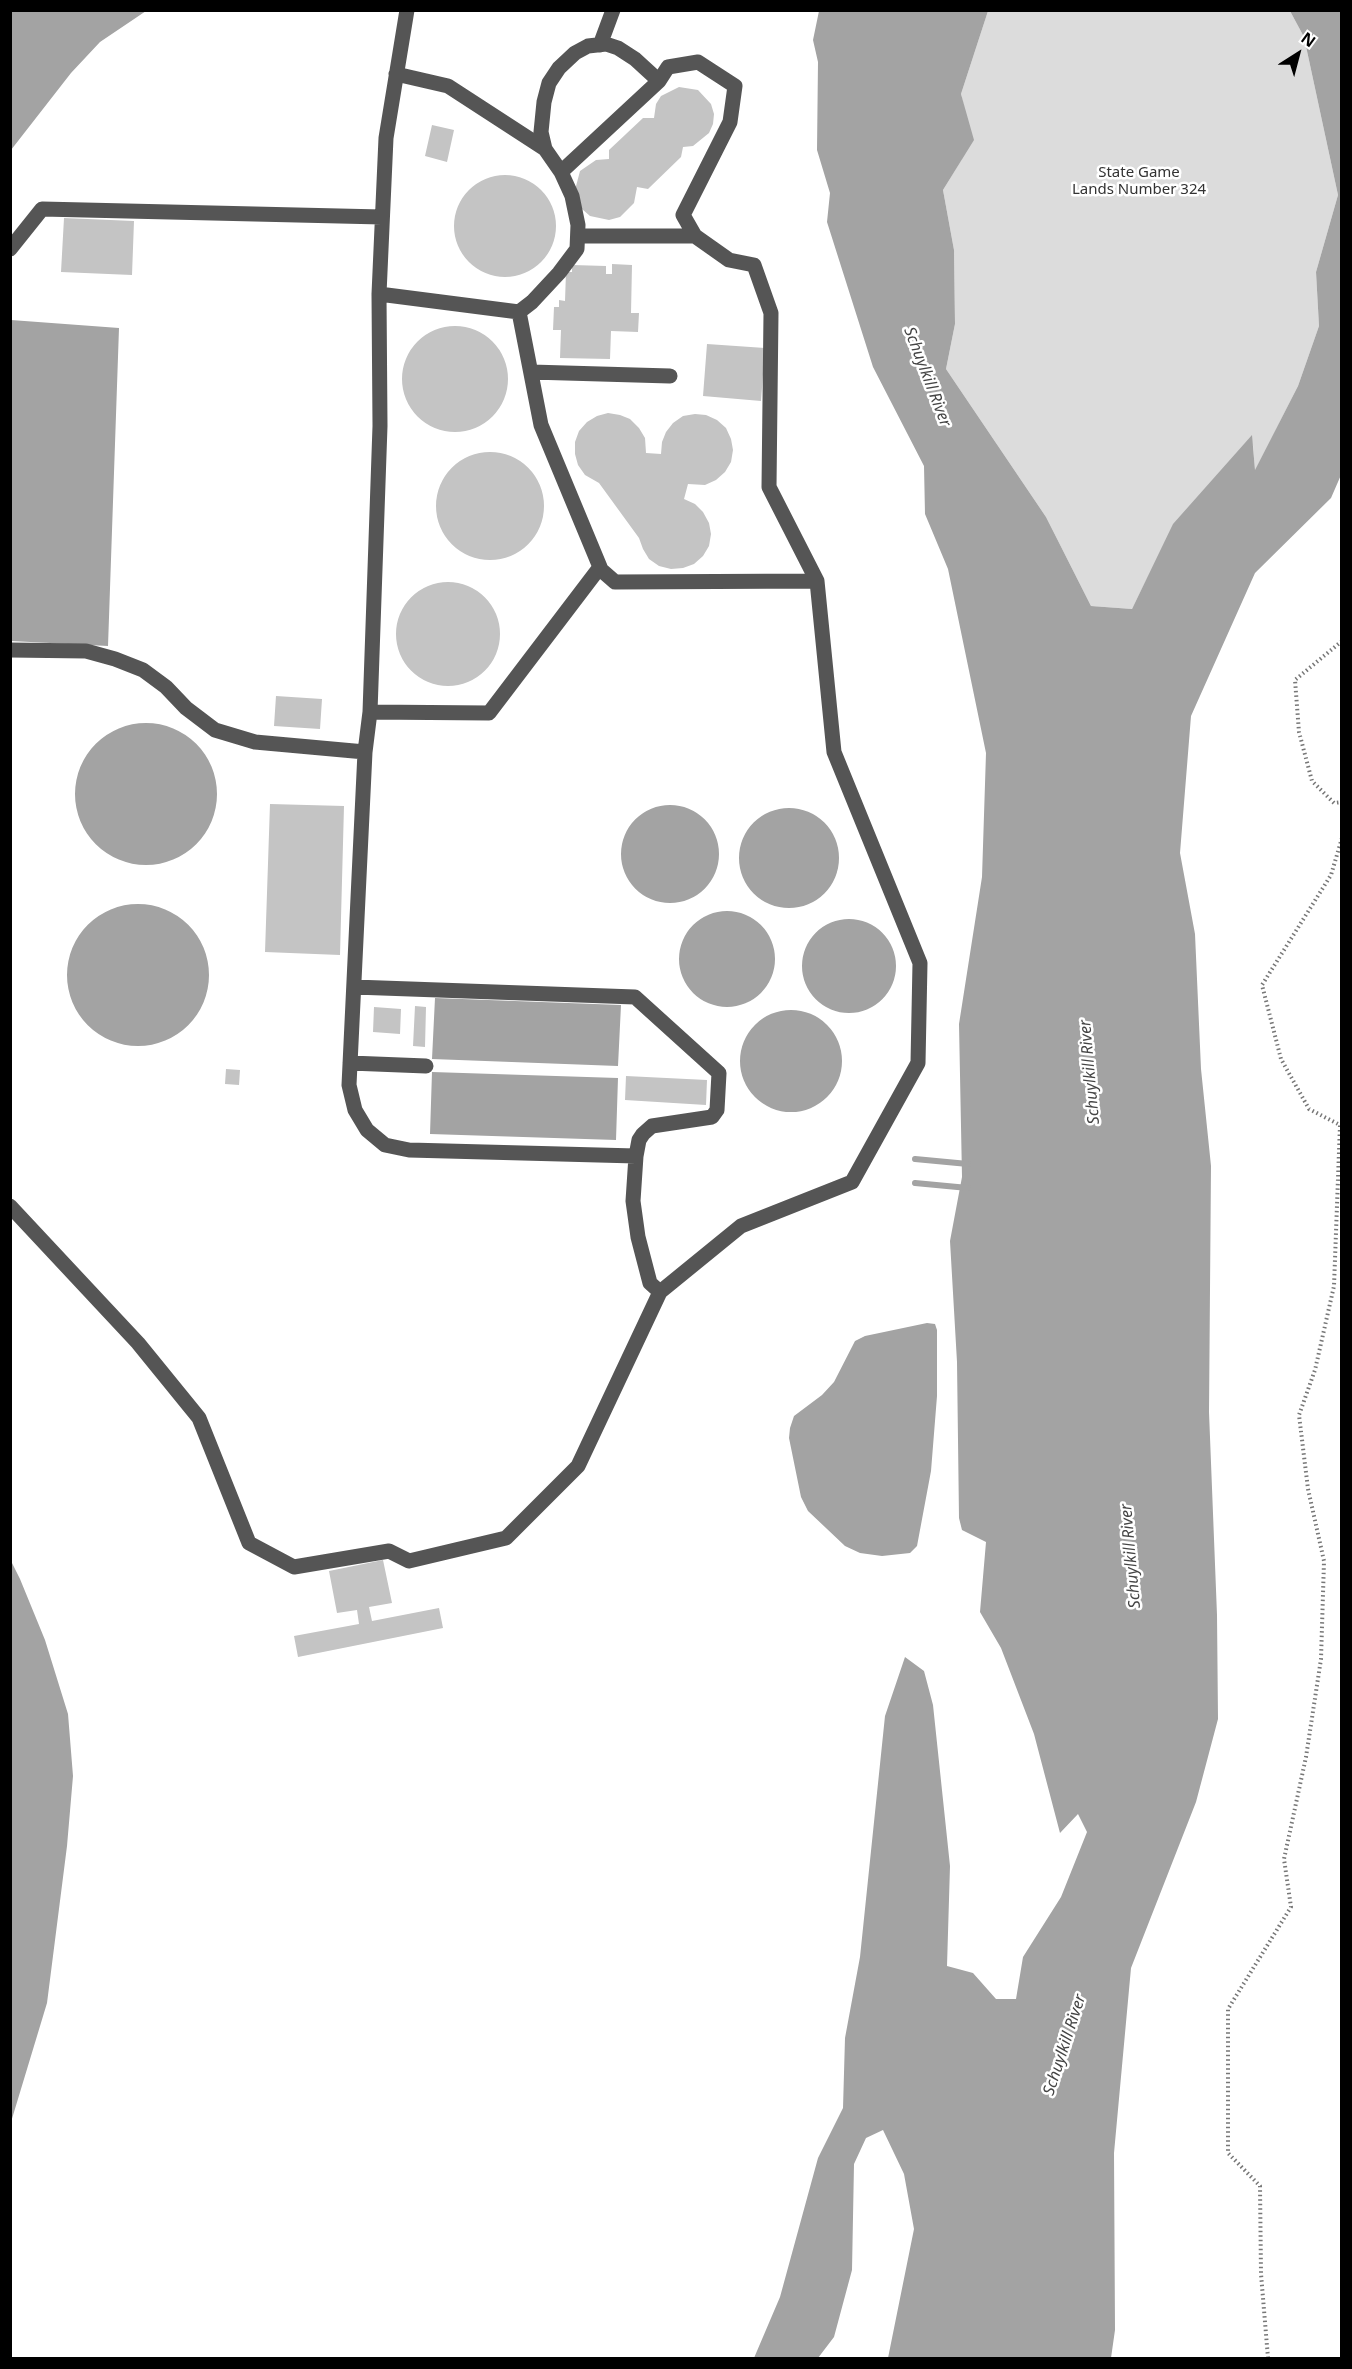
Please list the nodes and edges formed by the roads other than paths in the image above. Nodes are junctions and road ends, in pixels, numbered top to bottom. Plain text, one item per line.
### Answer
1 (407, 10) edge
2 (613, 10) edge
3 (600, 45) junction
4 (396, 74) junction
5 (659, 81) junction
6 (545, 149) junction
7 (561, 172) junction
8 (382, 217) junction
9 (578, 236) junction
10 (695, 236) junction
11 (10, 249) edge
12 (379, 294) junction
13 (519, 312) junction
14 (531, 372) junction
15 (670, 376) dead end
16 (599, 568) junction
17 (817, 581) junction
18 (10, 650) edge
19 (369, 712) junction
20 (365, 752) junction
21 (354, 987) junction
22 (350, 1063) junction
23 (426, 1066) dead end
24 (636, 1156) junction
25 (10, 1206) edge
26 (660, 1292) junction

1 - 4 lane
2 - 3 lane
3 - 5 lane
3 - 6 lane
4 - 6 lane
4 - 8 lane
5 - 7 lane
5 - 10 lane
6 - 7 lane
7 - 9 lane
8 - 11 lane
8 - 12 lane
9 - 10 lane
9 - 13 lane
10 - 17 lane
12 - 13 lane
12 - 19 lane
13 - 14 lane
14 - 15 lane
14 - 16 lane
16 - 17 lane
16 - 19 lane
17 - 26 lane
18 - 20 lane
19 - 20 lane
20 - 21 lane
21 - 22 lane
21 - 24 lane
22 - 23 lane
22 - 24 lane
24 - 26 lane
25 - 26 lane

